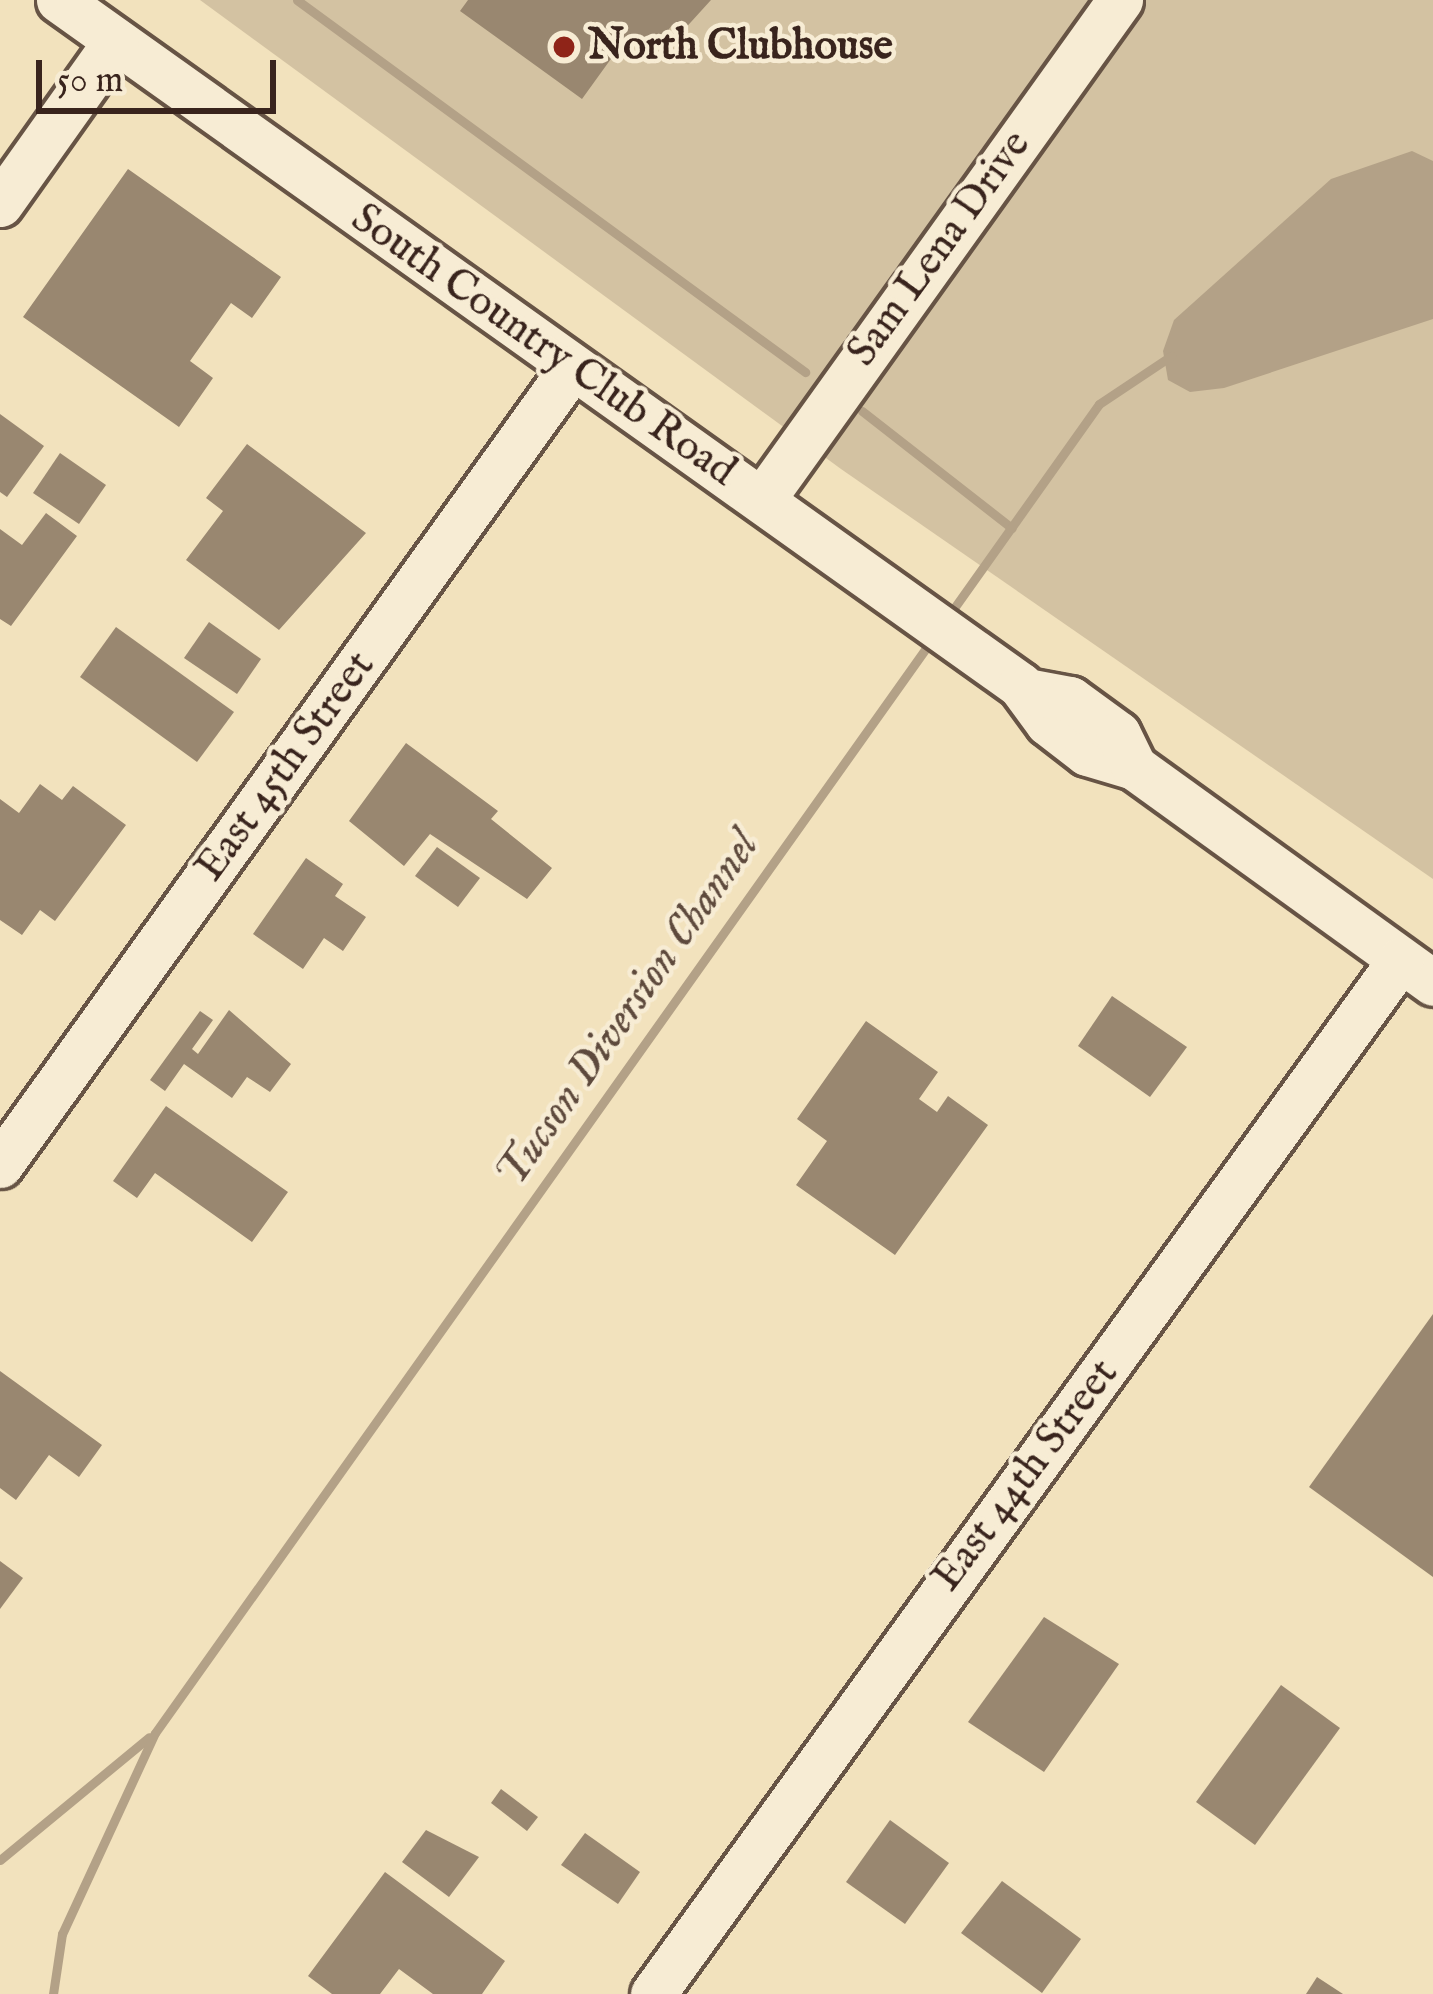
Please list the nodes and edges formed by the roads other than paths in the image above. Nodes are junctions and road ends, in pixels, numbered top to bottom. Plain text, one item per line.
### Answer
1 (59, 0) edge
2 (1120, 0) edge
3 (116, 40) junction
4 (0, 204) edge
5 (571, 369) junction
6 (762, 500) junction
7 (1417, 972) edge
8 (0, 1165) edge
9 (653, 1994) edge

1 - 3 street, South Country Club Road
2 - 6 street, Sam Lena Drive
3 - 4 street
3 - 5 street, South Country Club Road
5 - 6 street, South Country Club Road
5 - 8 street, East 45th Street
6 - 7 street, South Country Club Road
7 - 9 street, East 44th Street

